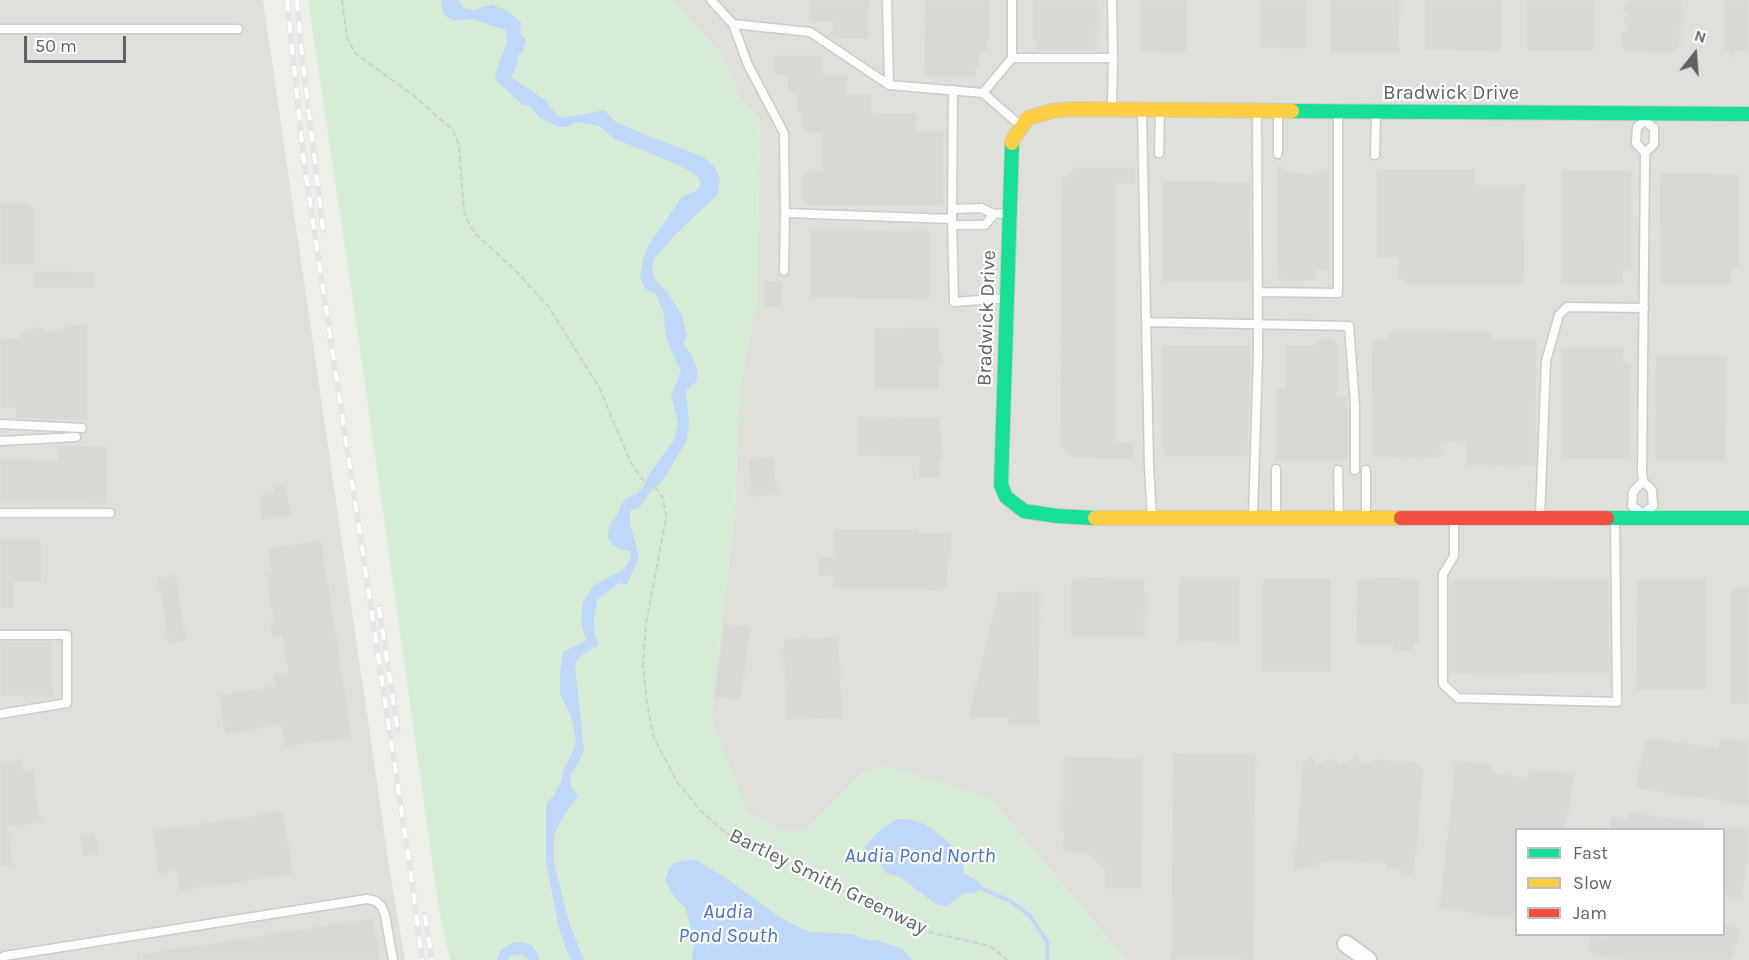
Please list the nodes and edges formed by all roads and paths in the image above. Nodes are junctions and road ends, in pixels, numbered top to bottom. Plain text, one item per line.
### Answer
1 (342, 0) edge
2 (711, 0) edge
3 (887, 0) edge
4 (1012, 0) edge
5 (1112, 0) edge
6 (733, 24) junction
7 (0, 29) edge
8 (237, 29) dead end
9 (1012, 58) junction
10 (1113, 58) junction
11 (889, 85) junction
12 (953, 90) junction
13 (983, 93) junction
14 (1112, 109) junction
15 (1142, 110) junction
16 (1160, 110) junction
17 (1257, 111) junction
18 (1278, 111) junction
19 (1338, 111) junction
20 (1376, 112) junction
21 (1749, 114) edge
22 (1645, 117) junction
23 (1021, 127) junction
24 (1159, 153) dead end
25 (1645, 153) junction
26 (1278, 154) dead end
27 (1375, 155) dead end
28 (952, 209) junction
29 (785, 213) junction
30 (1010, 213) junction
31 (994, 214) junction
32 (952, 222) junction
33 (784, 271) dead end
34 (1258, 292) junction
35 (1007, 298) junction
36 (1644, 308) junction
37 (1146, 322) junction
38 (1258, 325) junction
39 (0, 424) edge
40 (82, 428) dead end
41 (76, 437) dead end
42 (0, 441) edge
43 (1276, 469) dead end
44 (1338, 470) dead end
45 (1355, 470) dead end
46 (1366, 470) dead end
47 (1643, 481) junction
48 (0, 513) edge
49 (111, 513) dead end
50 (1641, 516) junction
51 (1152, 518) junction
52 (1749, 518) edge
53 (1252, 519) junction
54 (1276, 519) junction
55 (1339, 519) junction
56 (1366, 519) junction
57 (1454, 519) junction
58 (1540, 519) junction
59 (1615, 519) junction
60 (0, 635) edge
61 (0, 714) edge
62 (1346, 944) dead end
63 (0, 958) edge
64 (393, 960) edge
65 (1007, 960) edge
66 (1368, 960) edge

1 - 65 path, Bartley Smith Greenway
2 - 6 lane
3 - 11 lane
4 - 9 lane
5 - 10 lane
6 - 11 lane
6 - 29 lane
7 - 8 lane
9 - 10 lane
9 - 13 lane
10 - 14 lane
11 - 12 lane
12 - 13 lane
12 - 28 lane
13 - 23 lane
14 - 15 street, Bradwick Drive
14 - 23 street, Bradwick Drive
15 - 16 street, Bradwick Drive
15 - 37 lane
16 - 17 street, Bradwick Drive
16 - 24 lane
17 - 18 street, Bradwick Drive
17 - 34 lane
18 - 19 street, Bradwick Drive
18 - 26 lane
19 - 20 street, Bradwick Drive
19 - 34 lane
20 - 22 street, Bradwick Drive
20 - 27 lane
21 - 22 street, Bradwick Drive
22 - 25 lane
22 - 25 lane
23 - 30 street, Bradwick Drive
25 - 36 lane
28 - 31 lane
28 - 32 lane
29 - 32 lane
29 - 33 lane
30 - 31 lane
30 - 35 street, Bradwick Drive
31 - 32 lane
32 - 35 lane
34 - 38 lane
35 - 51 street, Bradwick Drive
36 - 47 lane
36 - 58 lane
37 - 38 lane
37 - 51 lane
38 - 45 lane
38 - 53 lane
39 - 40 lane
41 - 42 lane
43 - 54 lane
44 - 55 lane
46 - 56 lane
47 - 50 lane
47 - 50 lane
48 - 49 lane
50 - 52 street, Bradwick Drive
50 - 59 street, Bradwick Drive
51 - 53 street, Bradwick Drive
53 - 54 street, Bradwick Drive
54 - 55 street, Bradwick Drive
55 - 56 street, Bradwick Drive
56 - 57 street, Bradwick Drive
57 - 58 street, Bradwick Drive
57 - 59 lane
58 - 59 street, Bradwick Drive
60 - 61 lane
62 - 66 street
63 - 64 lane

